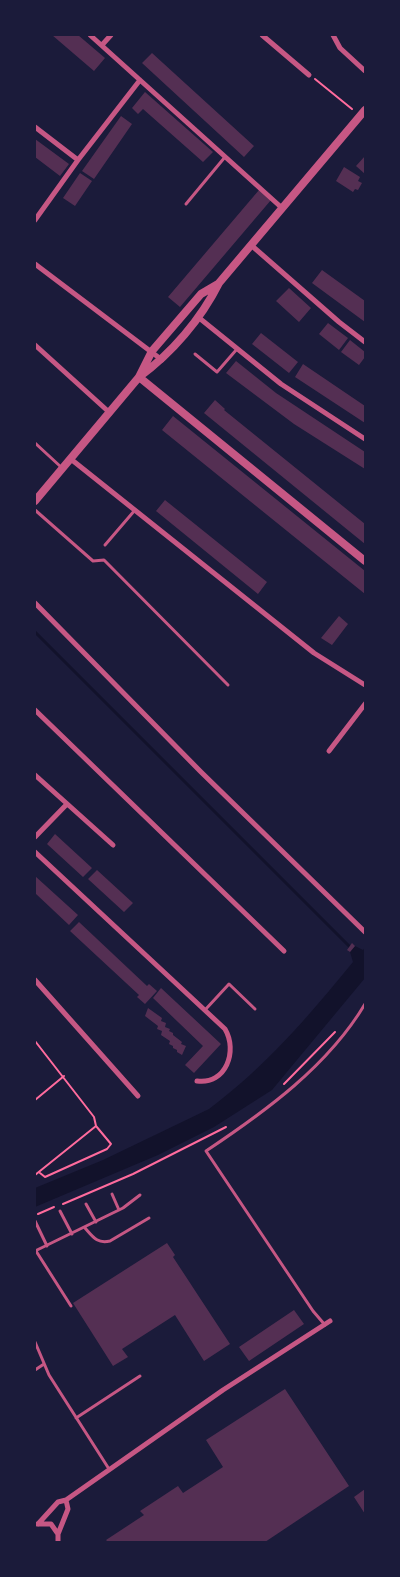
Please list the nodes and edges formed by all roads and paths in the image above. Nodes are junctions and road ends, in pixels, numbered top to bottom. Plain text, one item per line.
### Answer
1 (90, 35) edge
2 (110, 35) edge
3 (262, 35) edge
4 (333, 35) edge
5 (102, 45) junction
6 (365, 71) edge
7 (309, 74) joint
8 (140, 80) junction
9 (363, 113) edge
10 (35, 127) edge
11 (226, 156) junction
12 (78, 160) junction
13 (186, 204) dead end
14 (282, 208) junction
15 (35, 220) edge
16 (251, 245) junction
17 (35, 264) edge
18 (219, 283) junction
19 (198, 318) junction
20 (365, 342) edge
21 (35, 344) edge
22 (237, 348) junction
23 (152, 352) junction
24 (195, 354) dead end
25 (162, 361) junction
26 (139, 377) junction
27 (110, 413) junction
28 (365, 439) edge
29 (35, 443) edge
30 (72, 460) junction
31 (64, 469) junction
32 (35, 501) edge
33 (35, 510) edge
34 (135, 510) junction
35 (105, 545) dead end
36 (365, 561) edge
37 (35, 603) edge
38 (228, 685) dead end
39 (365, 685) edge
40 (365, 704) edge
41 (35, 710) edge
42 (329, 751) dead end
43 (35, 775) edge
44 (67, 804) junction
45 (35, 836) edge
46 (113, 845) dead end
47 (35, 852) edge
48 (365, 932) edge
49 (284, 951) dead end
50 (35, 980) edge
51 (365, 1004) edge
52 (255, 1009) dead end
53 (205, 1010) junction
54 (340, 1027) dead end
55 (35, 1041) edge
56 (64, 1076) junction
57 (197, 1081) dead end
58 (281, 1087) dead end
59 (138, 1096) dead end
60 (35, 1100) edge
61 (234, 1122) dead end
62 (96, 1126) junction
63 (40, 1173) junction
64 (35, 1175) edge
65 (112, 1194) dead end
66 (140, 1194) dead end
67 (86, 1204) dead end
68 (119, 1210) junction
69 (60, 1211) dead end
70 (35, 1215) edge
71 (149, 1218) dead end
72 (35, 1222) edge
73 (96, 1222) junction
74 (85, 1228) junction
75 (72, 1234) junction
76 (47, 1246) junction
77 (36, 1251) edge
78 (71, 1306) dead end
79 (327, 1323) joint
80 (35, 1342) edge
81 (44, 1364) junction
82 (35, 1370) edge
83 (140, 1376) dead end
84 (76, 1418) junction
85 (109, 1468) junction
86 (66, 1500) junction
87 (36, 1524) edge
88 (58, 1534) junction
89 (58, 1542) edge

1 - 5 street
2 - 5 street
3 - 7 street
4 - 6 street
5 - 8 street
7 - 9 path
8 - 11 street
8 - 12 street
9 - 14 street
10 - 12 street
11 - 13 lane
11 - 14 street
12 - 15 street
14 - 16 street
16 - 18 street
16 - 20 street
17 - 23 street
18 - 19 street
18 - 23 street
19 - 22 street
19 - 25 street
21 - 27 street
22 - 24 lane
22 - 28 street
23 - 25 street
23 - 26 street
25 - 26 street
26 - 27 street
26 - 36 street
27 - 30 street
29 - 31 lane
30 - 31 street
30 - 34 street
31 - 32 street
33 - 38 lane
34 - 35 lane
34 - 39 street
37 - 48 street
40 - 42 street
41 - 49 street
43 - 44 street
44 - 45 street
44 - 46 street
47 - 53 street
50 - 59 street
51 - 79 lane
52 - 53 lane
53 - 57 street
54 - 58 path
55 - 56 path
56 - 60 path
56 - 62 path
61 - 70 path
62 - 63 path
62 - 63 path
63 - 64 path
65 - 68 lane
66 - 68 lane
67 - 73 lane
68 - 73 lane
69 - 75 lane
71 - 74 lane
72 - 76 lane
73 - 74 lane
74 - 75 lane
75 - 76 lane
76 - 77 lane
77 - 78 lane
79 - 85 street
80 - 81 lane
81 - 82 lane
81 - 84 lane
83 - 84 lane
84 - 85 lane
85 - 86 street
86 - 87 street
86 - 88 street
87 - 88 street
88 - 89 street

